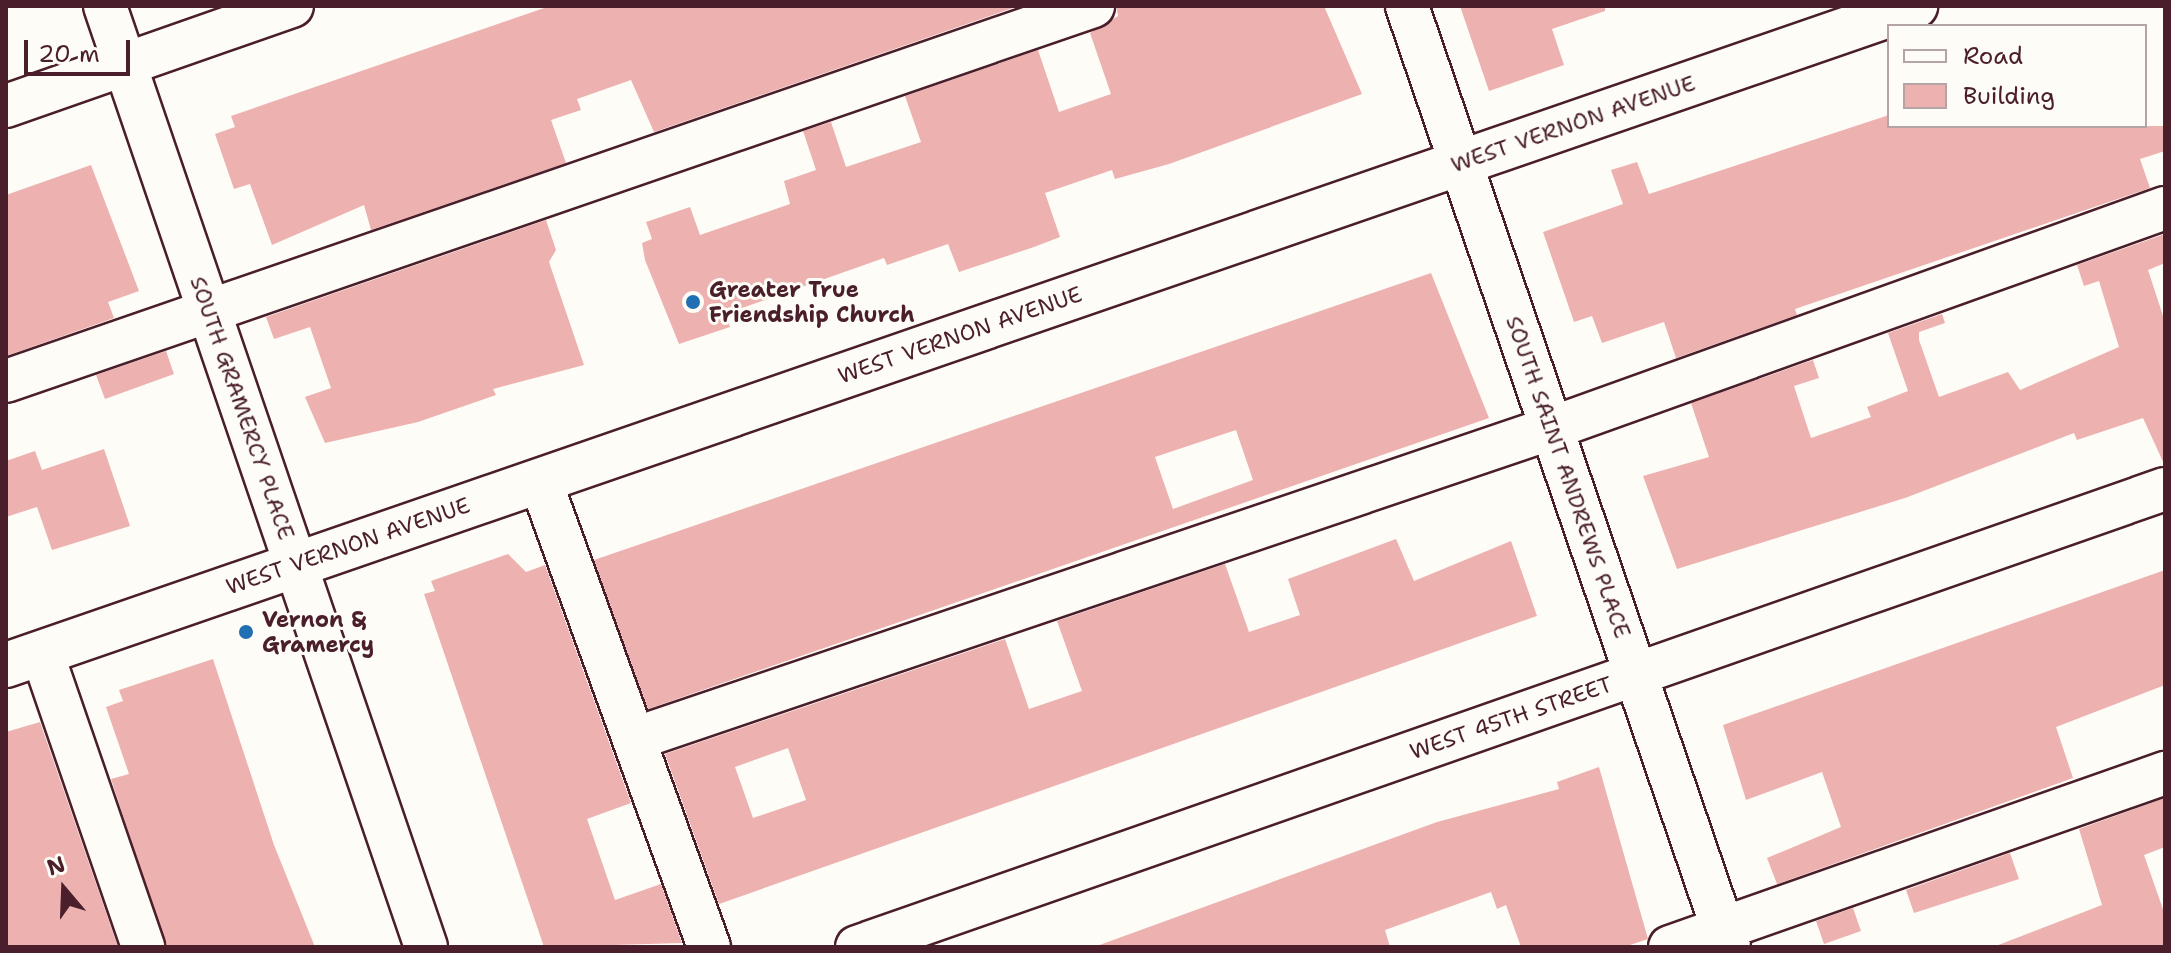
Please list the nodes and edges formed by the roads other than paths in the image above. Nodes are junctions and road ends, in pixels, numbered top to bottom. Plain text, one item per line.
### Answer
1 (105, 6) edge
2 (292, 6) edge
3 (1093, 6) edge
4 (1407, 6) edge
5 (1915, 6) edge
6 (125, 64) junction
7 (6, 106) edge
8 (1461, 163) junction
9 (2165, 208) edge
10 (208, 310) junction
11 (6, 381) edge
12 (1552, 428) junction
13 (540, 480) junction
14 (2165, 489) edge
15 (297, 564) junction
16 (24, 659) edge
17 (1634, 675) junction
18 (634, 739) junction
19 (2165, 773) edge
20 (1726, 938) edge
21 (143, 947) edge
22 (426, 947) edge
23 (709, 947) edge
24 (857, 947) edge
25 (1670, 947) edge

1 - 6 street, SOUTH GRAMERCY PLACE
2 - 6 street
3 - 10 street
4 - 8 street, SOUTH SAINT ANDREWS PLACE
5 - 8 main road, WEST VERNON AVENUE
6 - 7 street
6 - 10 street, SOUTH GRAMERCY PLACE
8 - 12 street, SOUTH SAINT ANDREWS PLACE
8 - 13 main road, WEST VERNON AVENUE
9 - 12 street
10 - 11 street
10 - 15 street, SOUTH GRAMERCY PLACE
12 - 17 street, SOUTH SAINT ANDREWS PLACE
12 - 18 street
13 - 15 main road, WEST VERNON AVENUE
13 - 18 street
14 - 17 street, WEST 45TH STREET
15 - 16 main road, WEST VERNON AVENUE
15 - 22 street, SOUTH GRAMERCY PLACE
16 - 21 street
17 - 20 street, SOUTH SAINT ANDREWS PLACE
17 - 24 street, WEST 45TH STREET
18 - 23 street
19 - 20 street
20 - 25 street

